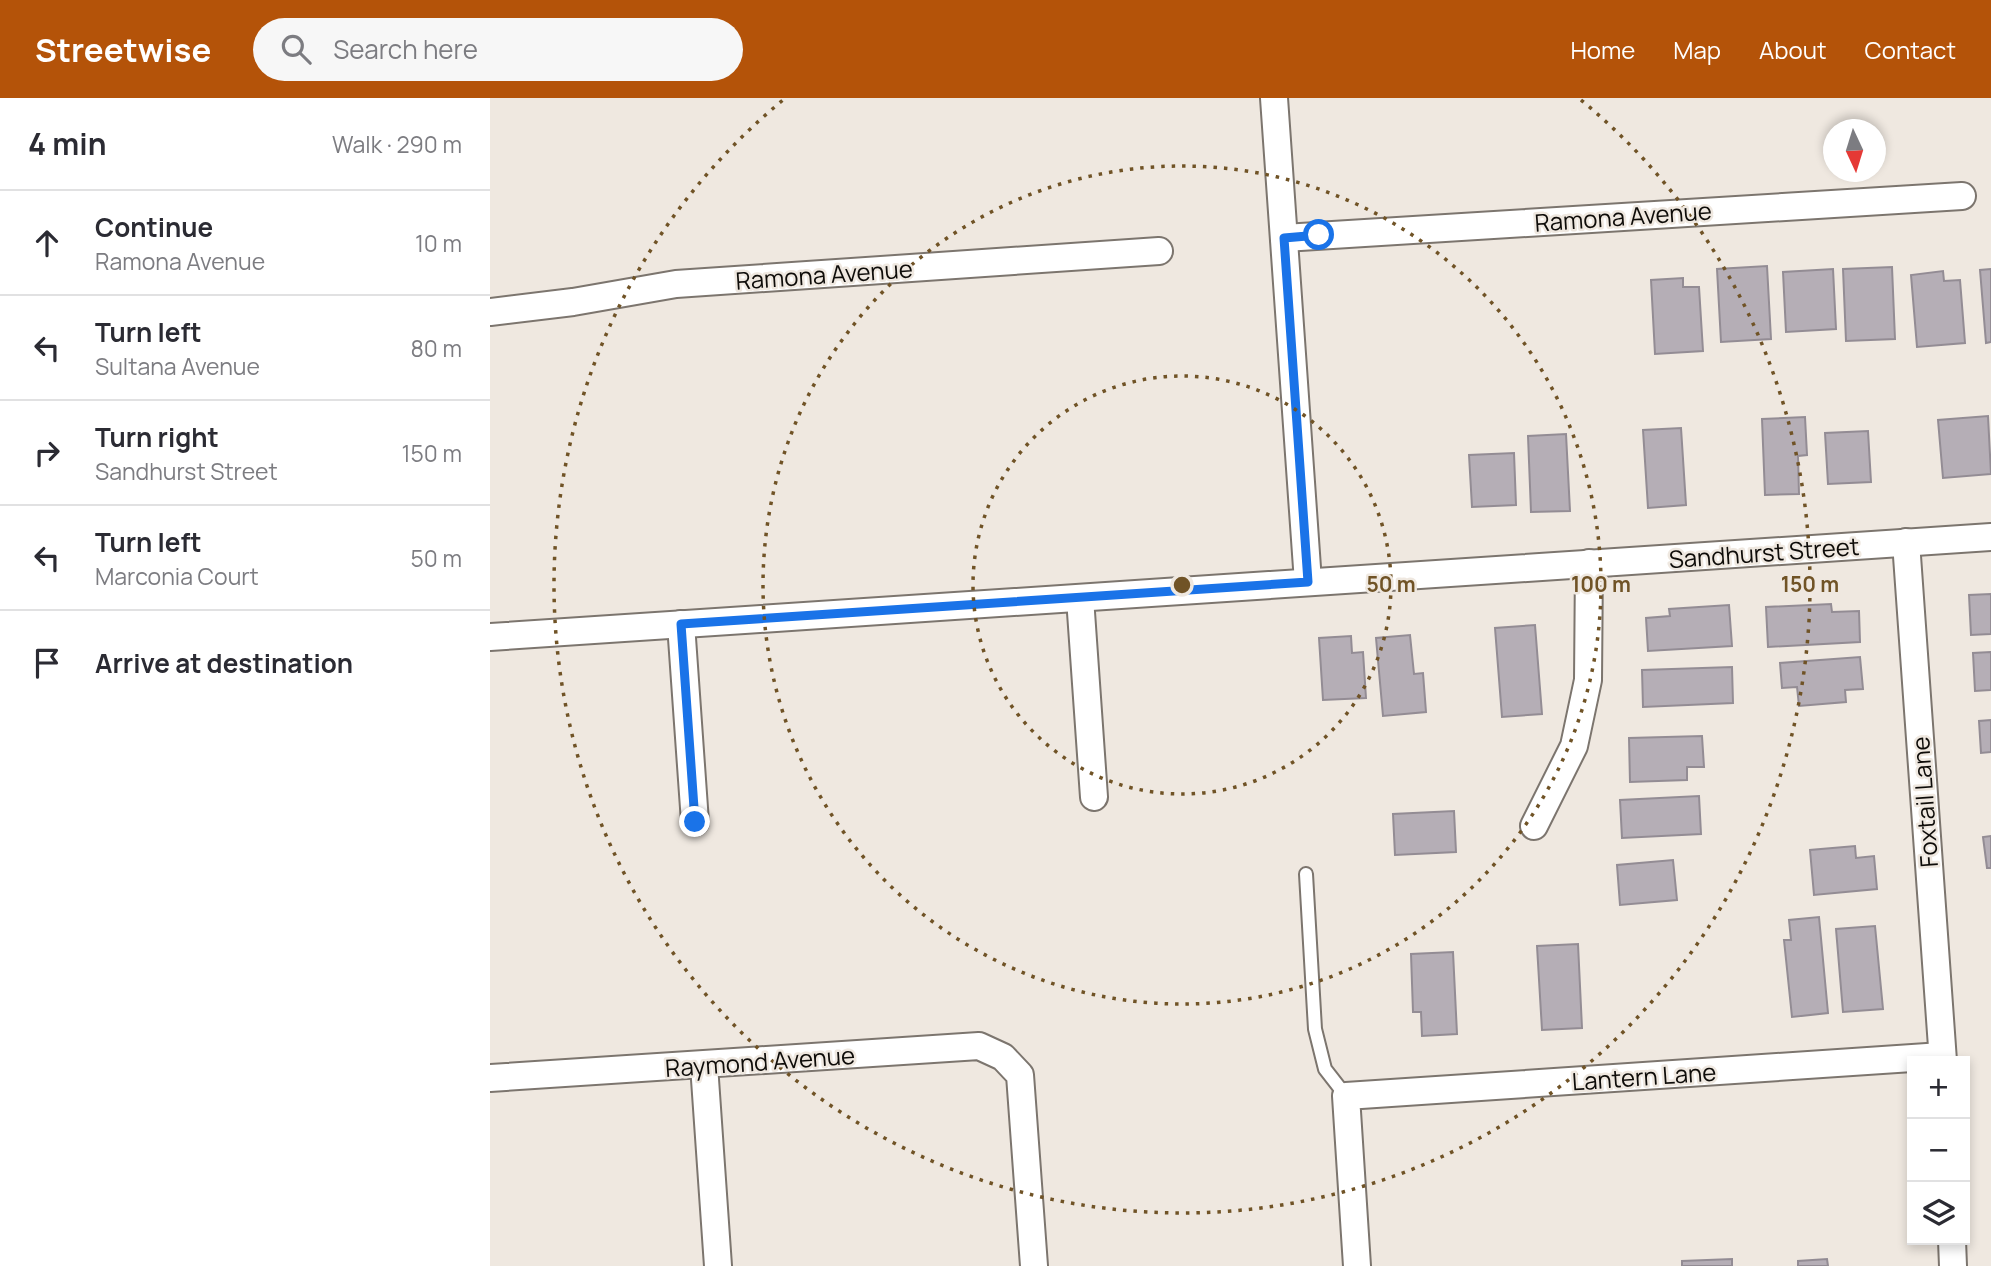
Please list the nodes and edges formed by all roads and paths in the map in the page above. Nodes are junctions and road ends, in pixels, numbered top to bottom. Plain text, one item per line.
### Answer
1 (1274, 98) edge
2 (1962, 195) dead end
3 (1284, 238) junction
4 (1159, 251) dead end
5 (490, 312) edge
6 (1991, 537) edge
7 (1906, 542) junction
8 (1589, 563) junction
9 (1308, 582) junction
10 (1080, 598) junction
11 (681, 624) junction
12 (490, 637) edge
13 (1094, 797) dead end
14 (695, 822) dead end
15 (1534, 826) dead end
16 (1306, 874) dead end
17 (1942, 1056) edge
18 (1907, 1061) edge
19 (704, 1065) junction
20 (490, 1078) edge
21 (1346, 1096) junction
22 (1952, 1245) edge
23 (718, 1266) edge
24 (1034, 1266) edge
25 (1357, 1266) edge
26 (1953, 1266) edge

1 - 3 street
2 - 3 street, Ramona Avenue
3 - 9 street
4 - 5 street, Ramona Avenue
6 - 7 street, Sandhurst Street
7 - 8 street, Sandhurst Street
7 - 17 street, Foxtail Lane
8 - 9 street, Sandhurst Street
8 - 15 street
9 - 10 street, Sandhurst Street
10 - 11 street, Sandhurst Street
10 - 13 street
11 - 12 street, Sandhurst Street
11 - 14 street
16 - 21 lane
18 - 21 street, Lantern Lane
19 - 20 street, Raymond Avenue
19 - 23 street
19 - 24 street, Raymond Avenue
21 - 25 street
22 - 26 street

